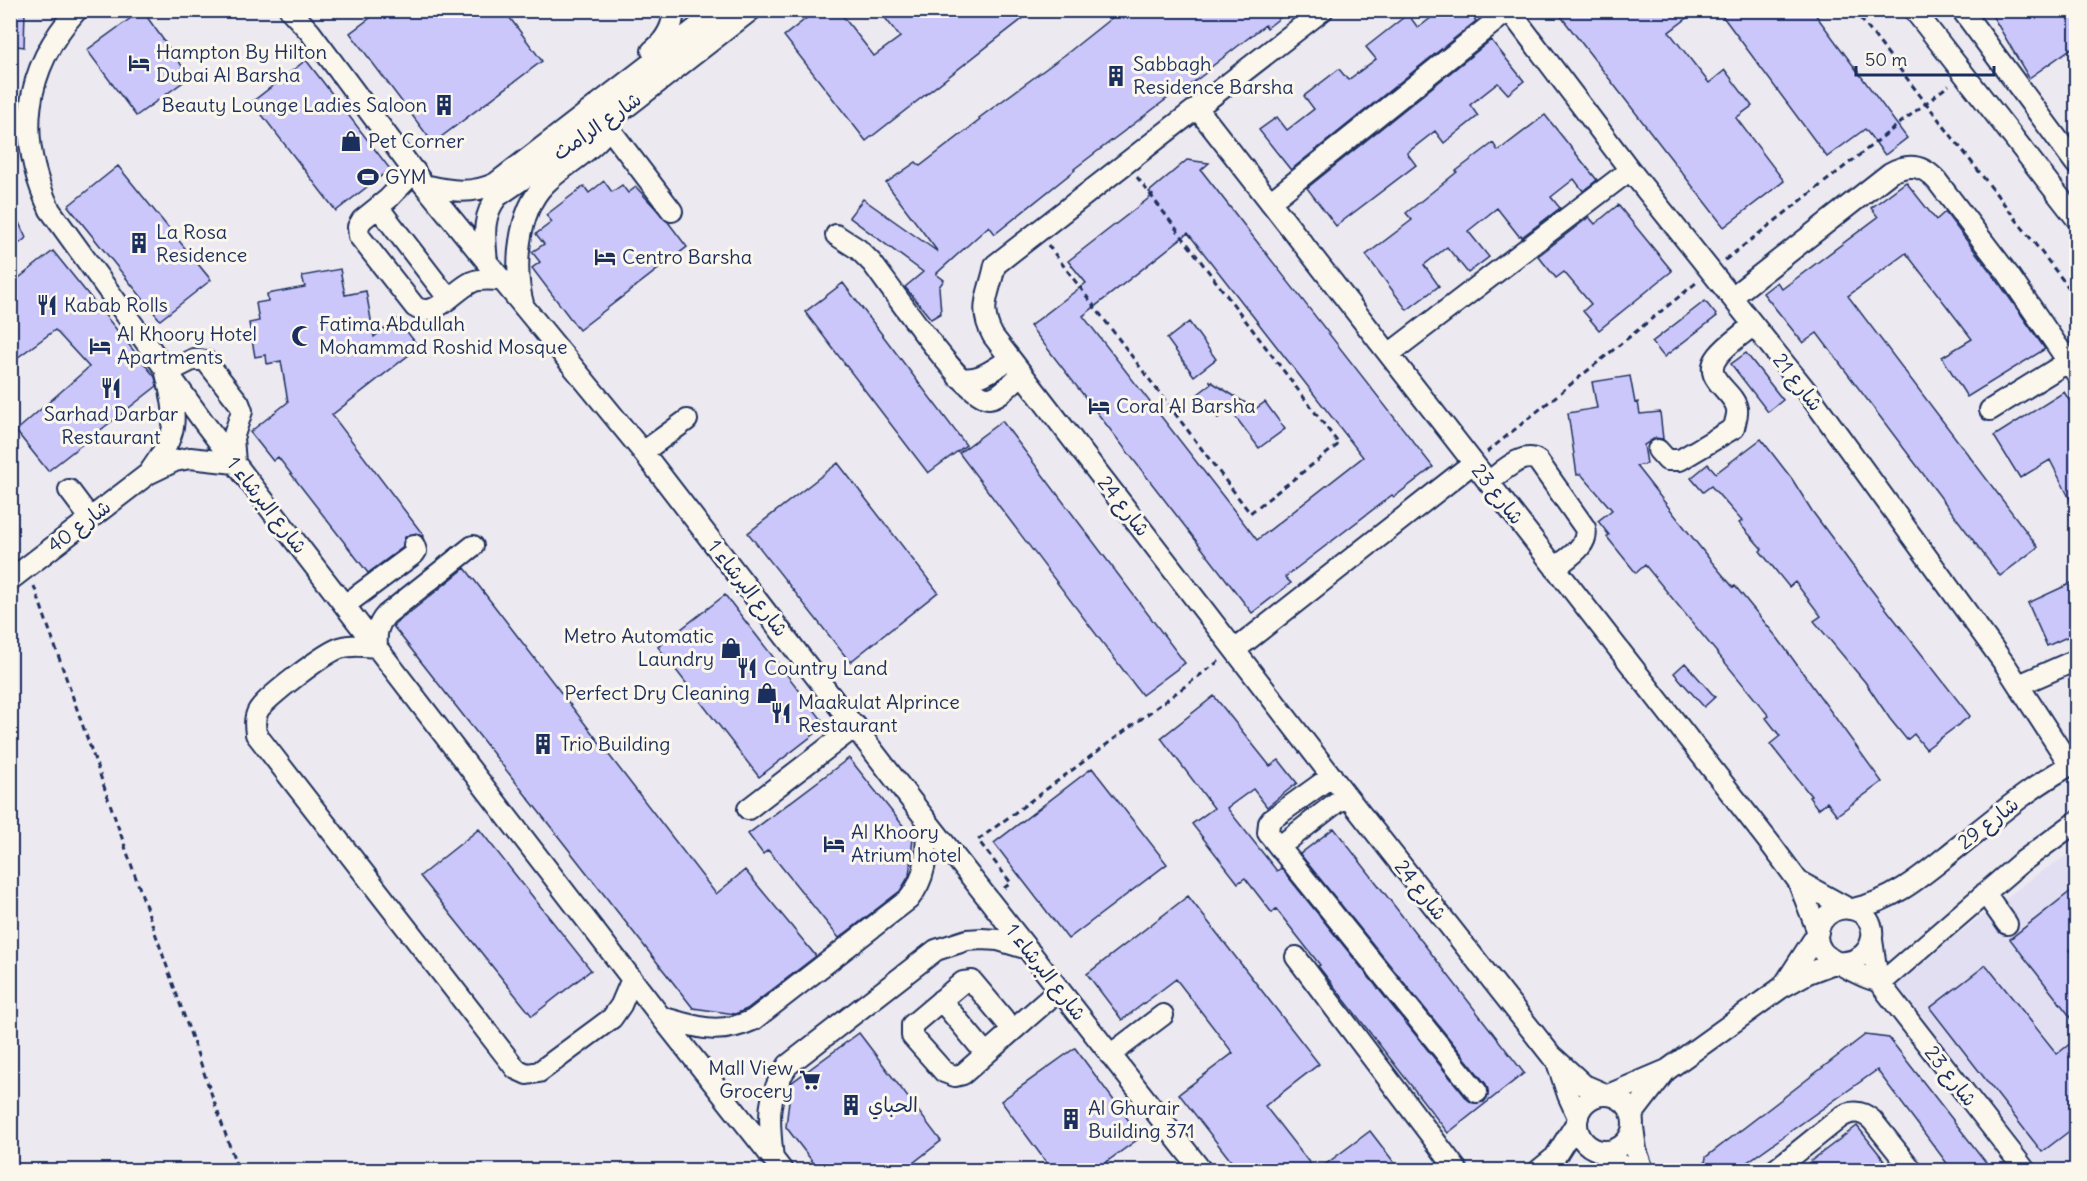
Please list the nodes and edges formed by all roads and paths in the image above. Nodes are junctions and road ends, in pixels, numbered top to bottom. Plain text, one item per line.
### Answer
1 (58, 10) edge
2 (77, 10) edge
3 (290, 10) edge
4 (674, 10) edge
5 (751, 10) edge
6 (1323, 10) edge
7 (1509, 10) edge
8 (1854, 10) edge
9 (1914, 10) edge
10 (1952, 10) edge
11 (1962, 10) edge
12 (716, 19) edge
13 (1978, 32) junction
14 (59, 33) junction
15 (612, 94) junction
16 (1197, 108) junction
17 (610, 125) junction
18 (1127, 163) junction
19 (2076, 164) edge
20 (1630, 170) junction
21 (420, 178) junction
22 (1270, 202) junction
23 (378, 207) junction
24 (670, 212) dead end
25 (2076, 218) edge
26 (1038, 232) junction
27 (836, 235) dead end
28 (487, 263) junction
29 (501, 280) junction
30 (1732, 297) junction
31 (2076, 297) edge
32 (448, 298) junction
33 (525, 310) junction
34 (1753, 325) junction
35 (1389, 354) junction
36 (1016, 366) junction
37 (2073, 367) edge
38 (166, 373) junction
39 (1990, 410) dead end
40 (687, 420) dead end
41 (1658, 450) dead end
42 (643, 452) junction
43 (1473, 463) junction
44 (235, 464) junction
45 (148, 474) junction
46 (1488, 482) junction
47 (69, 490) dead end
48 (90, 518) junction
49 (414, 545) dead end
50 (473, 546) dead end
51 (27, 566) junction
52 (1555, 568) junction
53 (10, 580) edge
54 (345, 605) junction
55 (377, 647) junction
56 (1234, 650) junction
57 (2076, 660) edge
58 (2019, 686) junction
59 (856, 726) junction
60 (2073, 763) edge
61 (1332, 776) junction
62 (1346, 795) junction
63 (748, 809) dead end
64 (927, 821) junction
65 (2076, 822) edge
66 (1279, 847) junction
67 (1798, 881) junction
68 (1904, 890) junction
69 (1985, 893) junction
70 (990, 900) junction
71 (1851, 909) junction
72 (2009, 922) dead end
73 (1817, 933) junction
74 (1872, 937) junction
75 (1028, 949) junction
76 (1296, 957) dead end
77 (1837, 962) junction
78 (632, 979) junction
79 (1879, 983) junction
80 (1781, 988) junction
81 (1059, 990) junction
82 (941, 1000) junction
83 (1163, 1015) dead end
84 (661, 1017) junction
85 (1013, 1030) junction
86 (986, 1054) junction
87 (1110, 1055) junction
88 (1557, 1062) junction
89 (1667, 1070) junction
90 (1476, 1092) dead end
91 (1606, 1095) junction
92 (1577, 1120) junction
93 (1633, 1121) junction
94 (1595, 1149) junction
95 (777, 1165) edge
96 (238, 1170) edge
97 (1201, 1170) edge
98 (1457, 1170) edge
99 (1539, 1170) edge
100 (1630, 1170) edge
101 (1643, 1170) edge
102 (1774, 1170) edge
103 (1912, 1170) edge
104 (2025, 1170) edge

1 - 14 street
2 - 14 street, شارع البرشاء 1
3 - 21 street, شارع البرشاء 1
4 - 15 street
5 - 12 street, شارع الرامث
6 - 16 street, شارع 24
7 - 20 street, شارع 21
7 - 22 street
8 - 31 path
9 - 25 street
10 - 13 street
11 - 13 street
12 - 15 street, شارع الرامث
12 - 17 street, شارع الرامث
13 - 19 street
14 - 38 street, شارع البرشاء 1
15 - 21 street, شارع الرامث
16 - 18 street, شارع 24
16 - 22 street, شارع 23
17 - 24 street
17 - 28 street, شارع الرامث
17 - 33 street
18 - 26 street, شارع 24
18 - 26 path
20 - 30 street, شارع 21
20 - 35 street
21 - 23 street
21 - 28 street, شارع البرشاء 1
22 - 35 street, شارع 23
23 - 32 street
23 - 32 street
26 - 36 street, شارع 24
27 - 36 street
28 - 29 street, شارع البرشاء 1
29 - 32 street
29 - 33 street, شارع البرشاء 1
30 - 34 street, شارع 21
30 - 37 street
33 - 42 street, شارع البرشاء 1
34 - 41 street
34 - 58 street, شارع 21
35 - 43 street, شارع 23
36 - 56 street, شارع 24
37 - 39 street
38 - 44 street, شارع البرشاء 1
38 - 44 street
38 - 45 street, شارع 40
40 - 42 street
42 - 59 street, شارع البرشاء 1
43 - 46 street, شارع 23
43 - 56 street
44 - 45 street, شارع 40
44 - 54 street, شارع البرشاء 1
45 - 48 street, شارع 40
46 - 52 street, شارع 23
46 - 52 street
47 - 48 street
48 - 51 street, شارع 40
49 - 54 street
50 - 55 street
51 - 53 street, شارع 40
51 - 96 path
52 - 67 street, شارع 23
54 - 55 street, شارع البرشاء 1
55 - 78 street, شارع البرشاء 1
55 - 78 street
56 - 61 street, شارع 24
56 - 70 path
57 - 58 street
58 - 60 street, شارع 21
59 - 63 street
59 - 64 street, شارع البرشاء 1
60 - 68 street, شارع 29
61 - 62 street, شارع 24
61 - 66 street
62 - 66 street
62 - 88 street, شارع 24
64 - 70 street, شارع البرشاء 1
64 - 84 street
65 - 69 street
66 - 90 street
67 - 71 street, شارع 23
67 - 73 street, شارع 23
68 - 71 street, شارع 29
68 - 74 street, شارع 29
69 - 72 street
69 - 79 street
70 - 75 street, شارع البرشاء 1
71 - 73 street
71 - 74 street
73 - 77 street
73 - 80 street
74 - 77 street
74 - 79 street, شارع 23
75 - 81 street, شارع البرشاء 1
75 - 95 street
76 - 98 street
77 - 79 street, شارع 23
77 - 80 street
78 - 84 street, شارع البرشاء 1
79 - 104 street, شارع 23
80 - 89 street
81 - 85 street
81 - 87 street, شارع البرشاء 1
82 - 85 street
82 - 86 street
82 - 86 street
83 - 87 street
84 - 95 street, شارع البرشاء 1
85 - 86 street
87 - 97 street, شارع البرشاء 1
88 - 91 street, شارع 24
88 - 92 street, شارع 24
89 - 91 street
89 - 93 street
91 - 92 street
91 - 93 street
92 - 94 street
92 - 99 street
93 - 94 street
93 - 101 street
94 - 99 street
94 - 100 street
102 - 103 street

